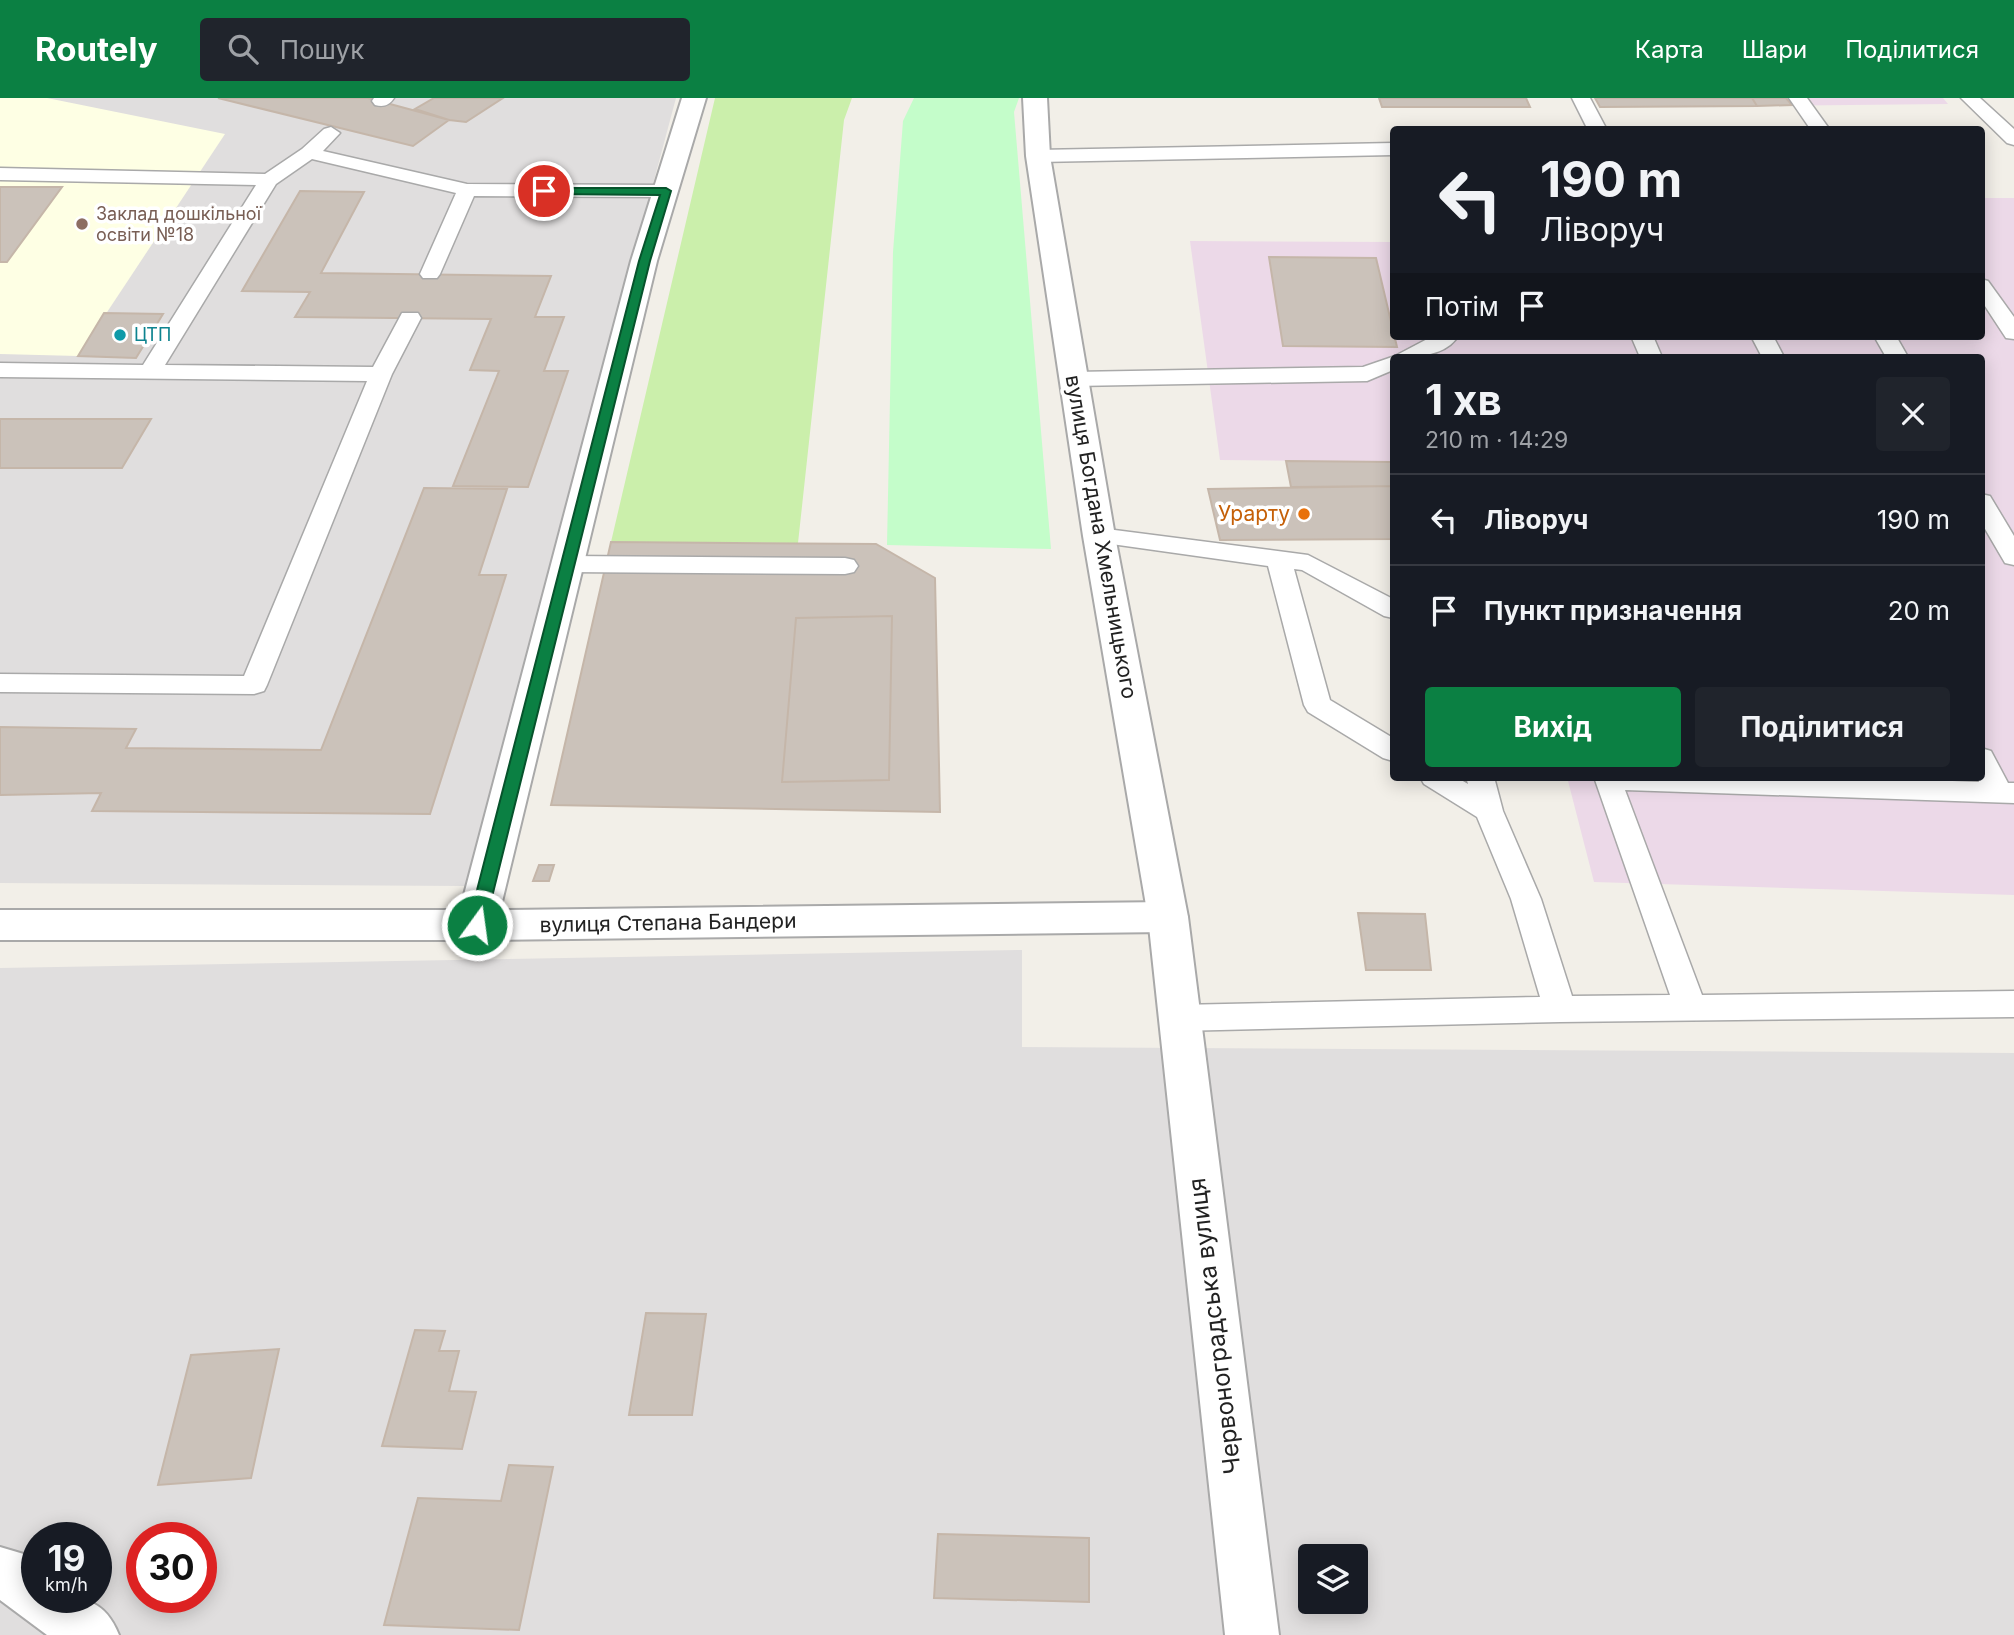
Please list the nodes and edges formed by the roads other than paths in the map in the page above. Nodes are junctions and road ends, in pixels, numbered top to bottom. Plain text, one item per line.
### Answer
1 (694, 98) edge
2 (1035, 98) edge
3 (1581, 98) edge
4 (1798, 98) edge
5 (1969, 98) edge
6 (1596, 126) edge
7 (1818, 126) edge
8 (331, 132) dead end
9 (2014, 141) edge
10 (1992, 143) dead end
11 (1390, 149) edge
12 (309, 153) junction
13 (1038, 156) junction
14 (0, 174) edge
15 (269, 180) junction
16 (467, 190) junction
17 (666, 191) junction
18 (430, 274) dead end
19 (1985, 291) edge
20 (410, 318) dead end
21 (2014, 333) edge
22 (1443, 340) edge
23 (1412, 354) edge
24 (1390, 363) edge
25 (0, 370) edge
26 (150, 371) junction
27 (381, 374) junction
28 (1074, 379) junction
29 (1985, 508) edge
30 (1099, 536) junction
31 (2014, 557) edge
32 (1279, 559) junction
33 (568, 564) junction
34 (845, 566) dead end
35 (1390, 608) edge
36 (0, 682) edge
37 (1390, 749) edge
38 (1985, 764) edge
39 (1440, 781) edge
40 (1481, 781) edge
41 (1608, 781) edge
42 (1780, 781) edge
43 (1835, 782) edge
44 (2006, 793) edge
45 (1489, 811) junction
46 (1168, 917) junction
47 (0, 925) edge
48 (477, 925) junction
49 (2014, 1004) edge
50 (1691, 1008) junction
51 (1559, 1009) junction
52 (1178, 1018) junction
53 (0, 1573) edge
54 (21, 1583) edge
55 (62, 1613) edge
56 (92, 1635) edge
57 (1252, 1635) edge

1 - 17 street
2 - 13 street, вулиця Богдана Хмельницького
3 - 6 lane
4 - 7 lane
5 - 9 lane
8 - 12 lane
9 - 10 lane
11 - 13 lane
12 - 15 lane
12 - 16 lane
13 - 28 street, вулиця Богдана Хмельницького
14 - 15 lane
15 - 26 lane
16 - 17 lane
16 - 18 lane
17 - 33 street
19 - 21 lane
20 - 27 lane
22 - 23 lane
24 - 28 lane
25 - 26 lane
26 - 27 lane
27 - 36 lane
28 - 30 street, вулиця Богдана Хмельницького
29 - 31 lane
30 - 32 lane
30 - 46 street, вулиця Богдана Хмельницького
32 - 35 lane
32 - 37 lane
33 - 34 lane
33 - 48 street
38 - 44 lane
39 - 45 lane
40 - 45 lane
41 - 50 lane
42 - 43 lane
43 - 44 lane
45 - 51 lane
46 - 48 street, вулиця Степана Бандери
46 - 52 street, вулиця Богдана Хмельницького
47 - 48 street, вулиця Степана Бандери
49 - 50 lane
50 - 51 lane
51 - 52 lane
52 - 57 street, Червоноградська вулиця
53 - 54 street
55 - 56 street

